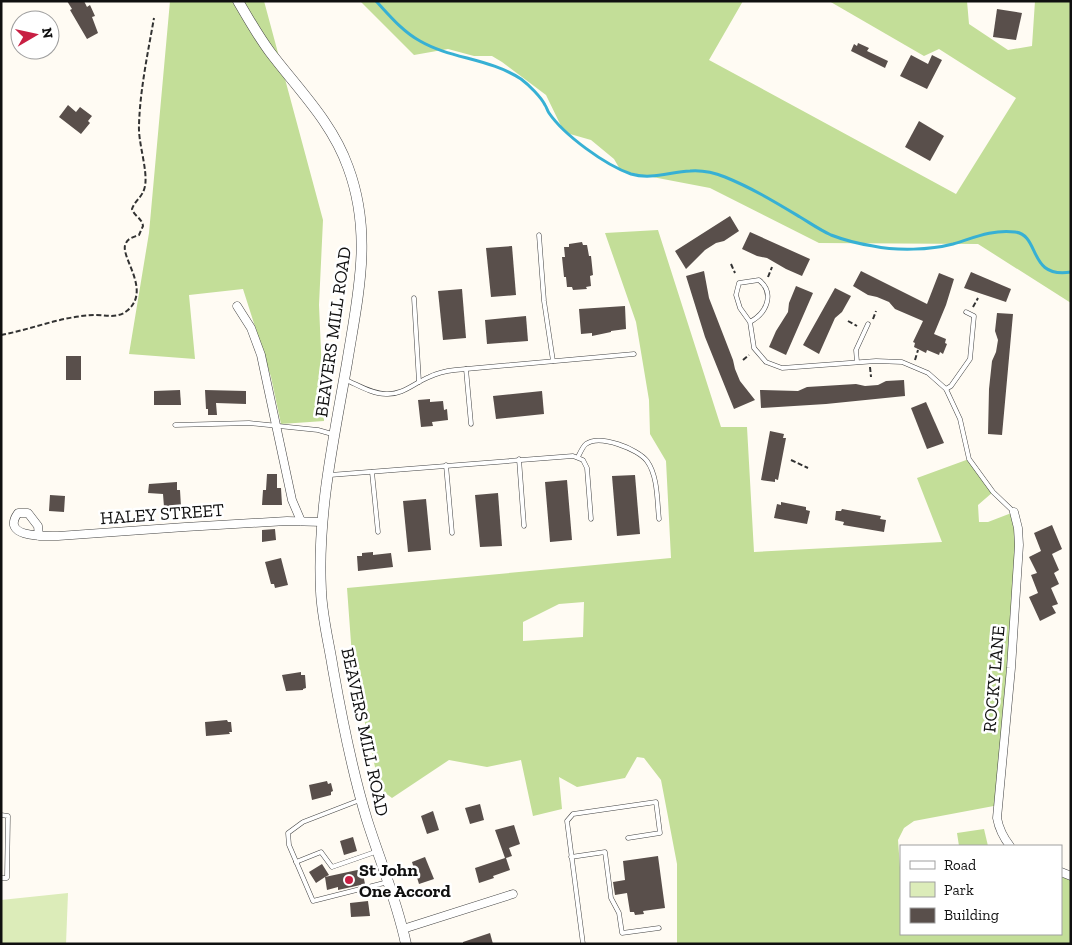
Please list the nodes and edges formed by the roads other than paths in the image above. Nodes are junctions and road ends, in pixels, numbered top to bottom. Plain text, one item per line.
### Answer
1 (238, 1) edge
2 (539, 235) dead end
3 (414, 298) dead end
4 (237, 306) dead end
5 (966, 312) dead end
6 (750, 322) junction
7 (868, 324) dead end
8 (634, 354) dead end
9 (553, 361) junction
10 (857, 362) junction
11 (466, 369) junction
12 (344, 379) junction
13 (419, 382) junction
14 (946, 389) junction
15 (471, 424) dead end
16 (175, 425) dead end
17 (277, 426) junction
18 (334, 434) junction
19 (578, 457) junction
20 (519, 459) junction
21 (446, 465) junction
22 (372, 472) junction
23 (328, 476) junction
24 (1014, 512) joint
25 (659, 518) dead end
26 (591, 519) dead end
27 (301, 521) junction
28 (322, 522) junction
29 (524, 526) dead end
30 (378, 532) dead end
31 (452, 533) dead end
32 (39, 536) dead end
33 (361, 800) junction
34 (1, 815) edge
35 (628, 838) dead end
36 (1009, 845) edge
37 (378, 851) junction
38 (571, 856) junction
39 (296, 862) junction
40 (1, 878) edge
41 (388, 882) junction
42 (513, 894) dead end
43 (659, 928) dead end
44 (403, 929) junction
45 (406, 944) edge
46 (583, 944) edge

1 - 12 street, BEAVERS MILL ROAD
2 - 9 lane
3 - 13 lane
4 - 17 street
5 - 14 lane
6 - 6 lane
6 - 10 lane
7 - 10 lane
8 - 9 lane
9 - 11 lane
10 - 14 lane
11 - 13 lane
11 - 15 lane
12 - 13 lane
12 - 18 street, BEAVERS MILL ROAD
14 - 24 lane
16 - 17 lane
17 - 18 lane
17 - 27 street
18 - 23 street, BEAVERS MILL ROAD
19 - 20 lane
19 - 25 lane
19 - 26 lane
20 - 21 lane
20 - 29 lane
21 - 22 lane
21 - 31 lane
22 - 23 lane
22 - 30 lane
23 - 28 street, BEAVERS MILL ROAD
24 - 36 street, ROCKY LANE
27 - 28 street
27 - 32 street, HALEY STREET
28 - 33 street, BEAVERS MILL ROAD
33 - 37 street, BEAVERS MILL ROAD
33 - 39 lane
34 - 40 lane
35 - 38 lane
37 - 39 lane
37 - 41 street, BEAVERS MILL ROAD
38 - 43 lane
38 - 46 lane
39 - 41 lane
41 - 44 street, BEAVERS MILL ROAD
42 - 44 street
44 - 45 street, BEAVERS MILL ROAD

